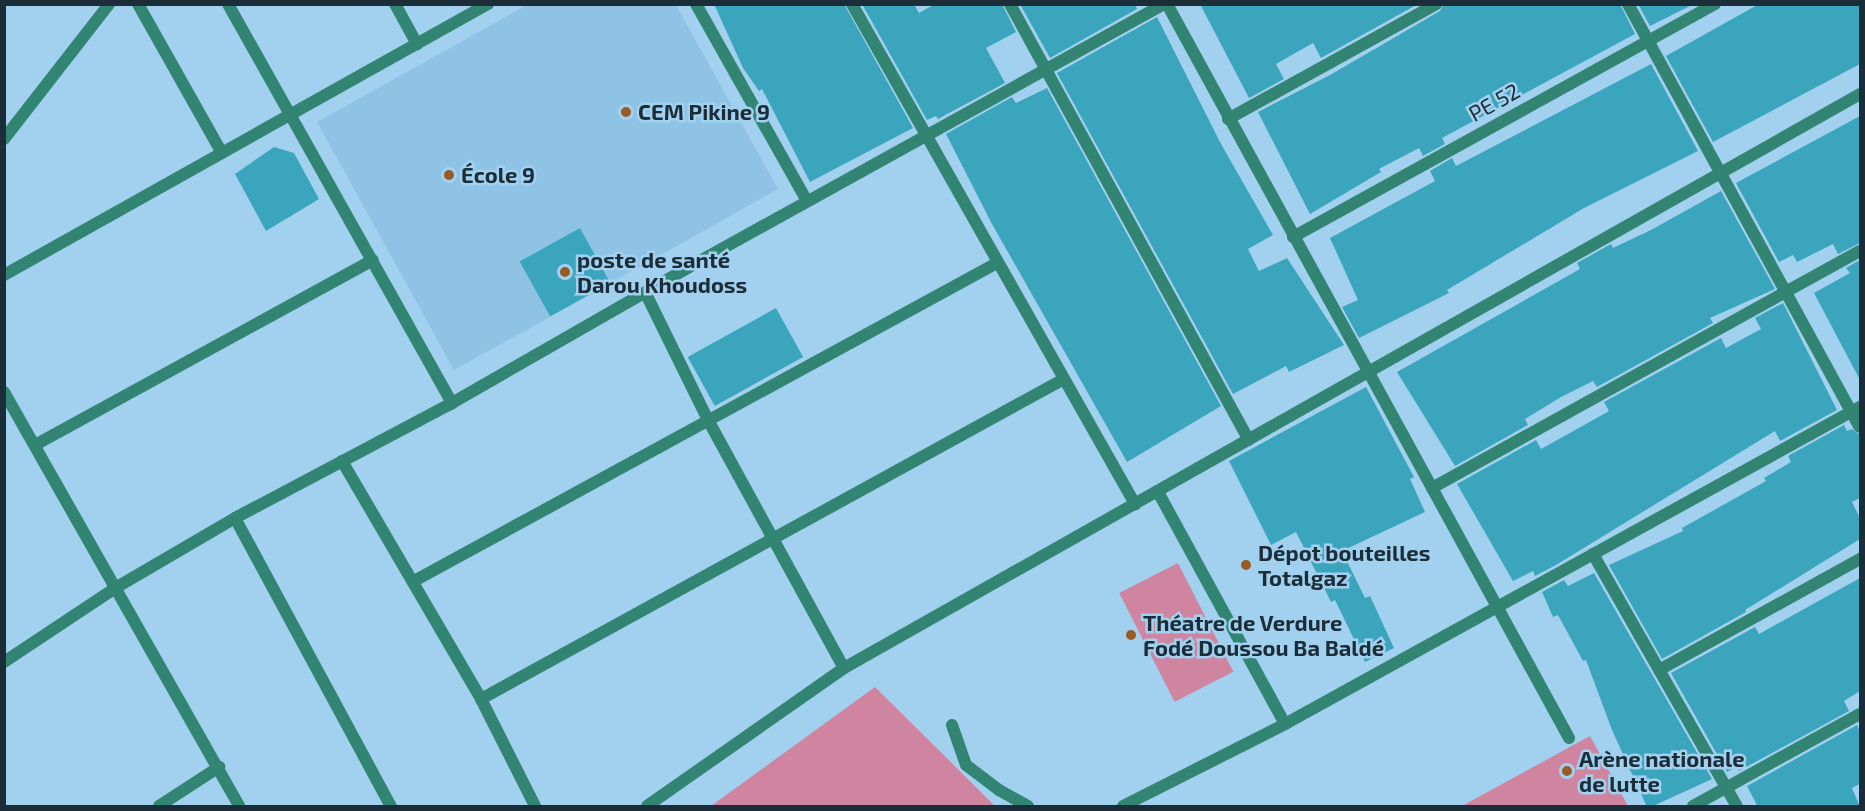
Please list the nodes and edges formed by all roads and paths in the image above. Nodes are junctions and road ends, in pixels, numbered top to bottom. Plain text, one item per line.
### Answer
1 (109, 4) edge
2 (138, 4) edge
3 (228, 4) edge
4 (395, 4) edge
5 (488, 4) edge
6 (696, 4) edge
7 (852, 4) edge
8 (1010, 4) edge
9 (1166, 4) edge
10 (1436, 4) edge
11 (1628, 4) edge
12 (1715, 4) edge
13 (1648, 41) junction
14 (417, 44) junction
15 (1046, 68) junction
16 (1860, 94) edge
17 (291, 115) junction
18 (1228, 119) junction
19 (925, 136) junction
20 (4, 139) edge
21 (222, 153) junction
22 (1721, 173) junction
23 (807, 201) junction
24 (1293, 237) junction
25 (1860, 251) edge
26 (373, 260) junction
27 (995, 264) junction
28 (4, 275) edge
29 (1786, 292) junction
30 (646, 294) junction
31 (1368, 372) junction
32 (1062, 380) junction
33 (4, 392) edge
34 (453, 403) junction
35 (1856, 409) edge
36 (708, 420) junction
37 (1860, 427) edge
38 (1249, 440) junction
39 (35, 445) junction
40 (342, 461) junction
41 (1432, 488) junction
42 (1158, 492) junction
43 (1135, 504) junction
44 (235, 518) junction
45 (776, 539) junction
46 (1593, 554) junction
47 (1860, 559) edge
48 (414, 581) junction
49 (117, 587) junction
50 (1497, 607) junction
51 (4, 663) edge
52 (844, 668) junction
53 (1659, 670) junction
54 (481, 699) junction
55 (1860, 714) edge
56 (1285, 724) junction
57 (952, 725) dead end
58 (1569, 738) dead end
59 (219, 767) junction
60 (1726, 788) junction
61 (159, 807) edge
62 (239, 807) edge
63 (391, 807) edge
64 (535, 807) edge
65 (647, 807) edge
66 (1028, 807) edge
67 (1123, 807) edge
68 (1693, 807) edge
69 (1737, 807) edge

1 - 20 street
2 - 21 street
3 - 17 street
4 - 14 street
5 - 14 street
6 - 23 street
7 - 19 street
8 - 15 street
9 - 15 street
9 - 18 street
10 - 18 street
11 - 13 street
12 - 13 street, PE 52
13 - 22 street
13 - 24 street, PE 52
14 - 17 street
15 - 19 street
15 - 38 street
16 - 22 street
17 - 21 street
17 - 26 street
18 - 24 street
19 - 23 street
19 - 27 street
21 - 28 street
22 - 29 street
22 - 31 street
23 - 30 street
24 - 31 street
25 - 29 street
26 - 34 street
26 - 39 street
27 - 32 street
27 - 36 street
29 - 35 street
29 - 41 street
30 - 34 street
30 - 36 street
31 - 38 street
31 - 41 street
32 - 43 street
32 - 45 street
33 - 39 street
34 - 40 street
35 - 37 street
35 - 46 street
36 - 45 street
36 - 48 street
38 - 42 street
39 - 49 street
40 - 44 street
40 - 48 street
41 - 50 street
42 - 43 street
42 - 56 street
43 - 52 street
44 - 49 street
44 - 63 street
45 - 52 street
45 - 54 street
46 - 50 street
46 - 53 street
47 - 53 street
48 - 54 street
49 - 51 street
49 - 59 street
50 - 56 street
50 - 58 street
52 - 65 street
53 - 60 street
54 - 64 street
55 - 60 street
56 - 67 street
57 - 66 street
59 - 61 street
59 - 62 street
60 - 68 street
60 - 69 street

